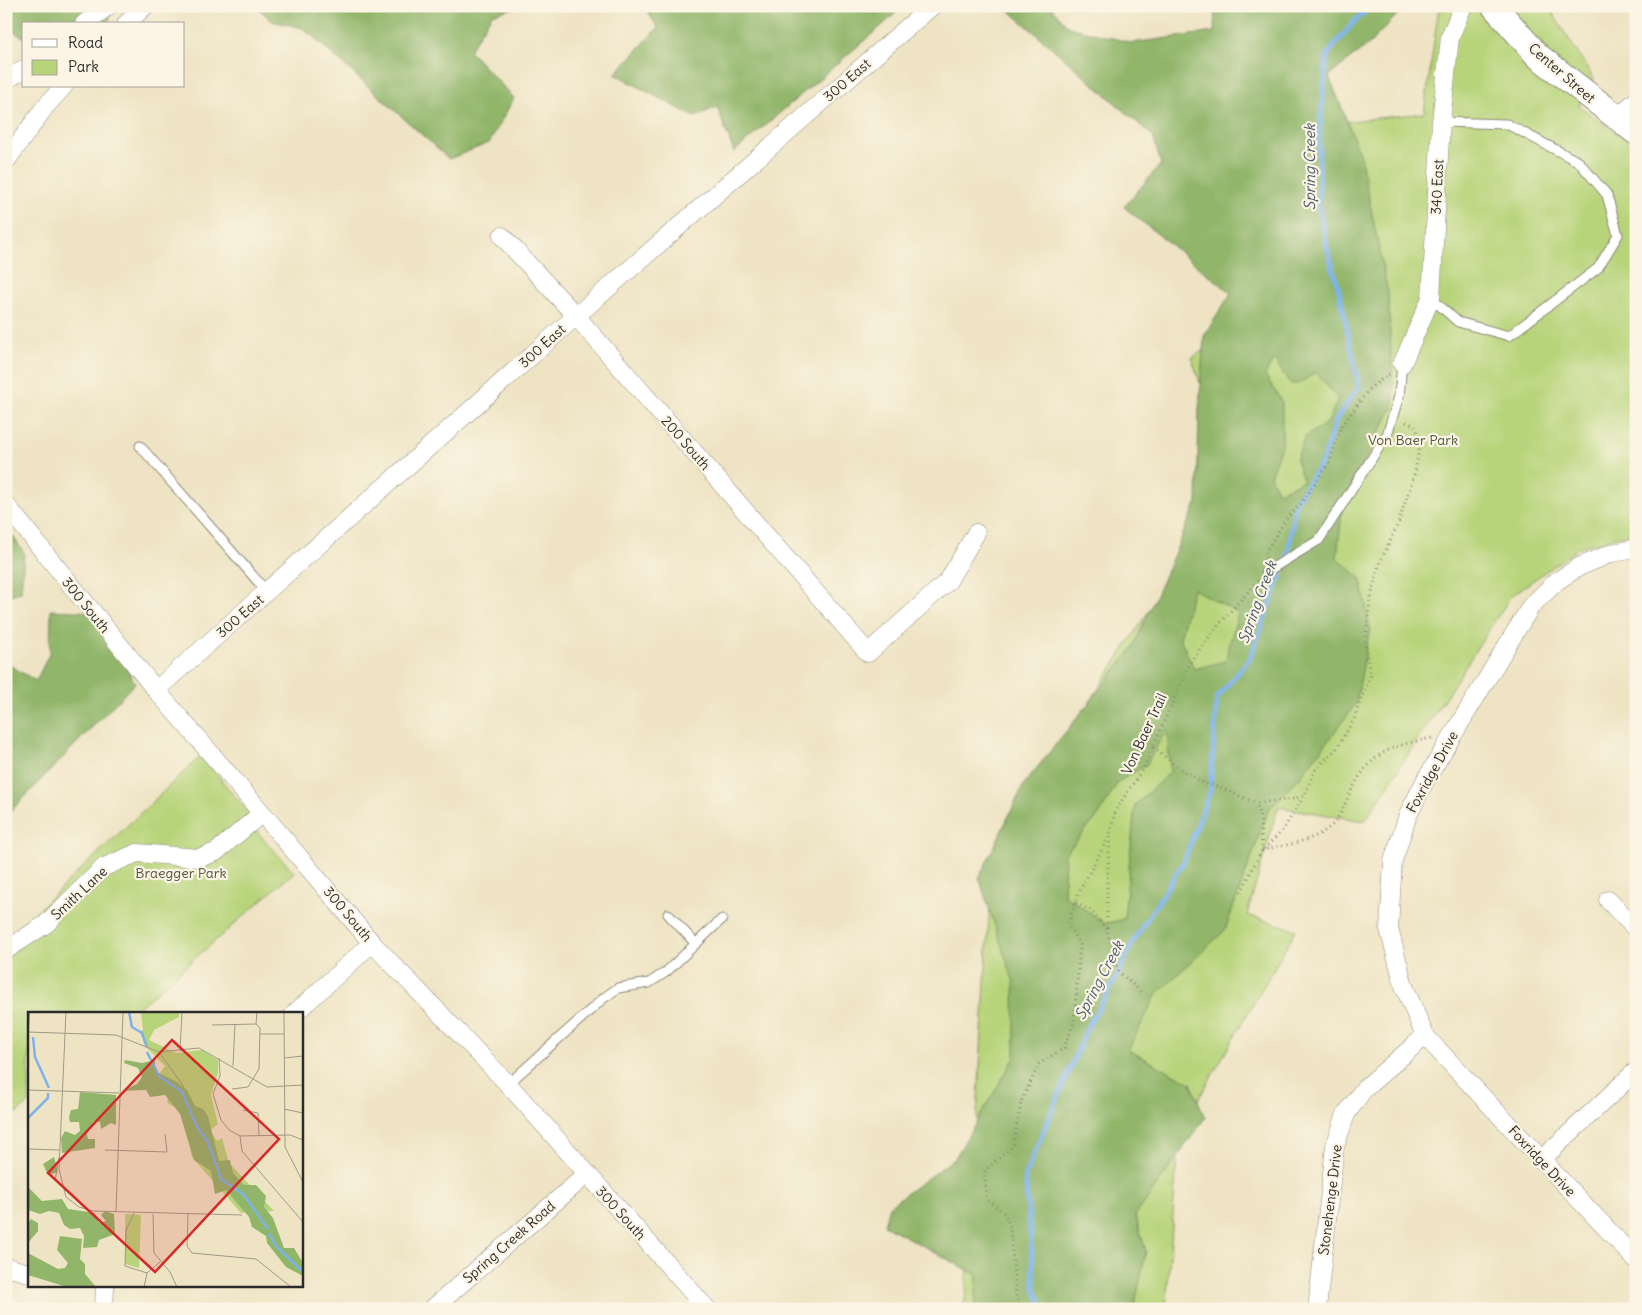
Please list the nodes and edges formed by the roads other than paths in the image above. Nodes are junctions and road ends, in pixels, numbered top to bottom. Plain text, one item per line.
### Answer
1 (108, 6) edge
2 (145, 6) edge
3 (932, 6) edge
4 (1463, 6) edge
5 (1494, 6) edge
6 (87, 22) edge
7 (128, 22) edge
8 (22, 69) edge
9 (6, 80) edge
10 (62, 88) edge
11 (1636, 101) edge
12 (1441, 122) junction
13 (1626, 125) edge
14 (6, 161) edge
15 (502, 236) dead end
16 (1431, 298) junction
17 (576, 316) junction
18 (1402, 364) joint
19 (140, 446) dead end
20 (6, 505) edge
21 (976, 532) dead end
22 (1636, 549) edge
23 (1266, 572) road end
24 (267, 592) junction
25 (156, 690) junction
26 (262, 812) junction
27 (1608, 900) dead end
28 (668, 914) dead end
29 (722, 920) dead end
30 (1636, 929) edge
31 (372, 943) junction
32 (696, 944) junction
33 (6, 950) edge
34 (296, 1012) edge
35 (1425, 1036) junction
36 (1636, 1071) edge
37 (508, 1084) junction
38 (1540, 1160) junction
39 (586, 1175) junction
40 (1636, 1260) edge
41 (6, 1267) edge
42 (28, 1273) edge
43 (105, 1288) edge
44 (104, 1309) edge
45 (432, 1309) edge
46 (707, 1309) edge
47 (1317, 1309) edge

1 - 6 street
2 - 7 street
3 - 17 street, 300 East
4 - 12 street, 340 East
5 - 13 street, Center Street
8 - 9 street
10 - 14 street
11 - 13 street
12 - 16 street, 340 East
12 - 16 lane
15 - 17 street, 200 South
16 - 18 street, 340 East
17 - 21 street, 200 South
17 - 24 street, 300 East
18 - 23 lane
19 - 24 lane
20 - 25 street, 300 South
22 - 35 street, Foxridge Drive
24 - 25 street, 300 East
25 - 26 street, 300 South
26 - 31 street, 300 South
26 - 33 street, Smith Lane
27 - 30 street
28 - 32 lane
29 - 32 lane
31 - 34 street
31 - 37 street, 300 South
32 - 37 lane
35 - 38 street, Foxridge Drive
35 - 47 street, Stonehenge Drive
36 - 38 street
37 - 39 street, 300 South
38 - 40 street, Foxridge Drive
39 - 45 street, Spring Creek Road
39 - 46 street, 300 South
41 - 42 street
43 - 44 street

